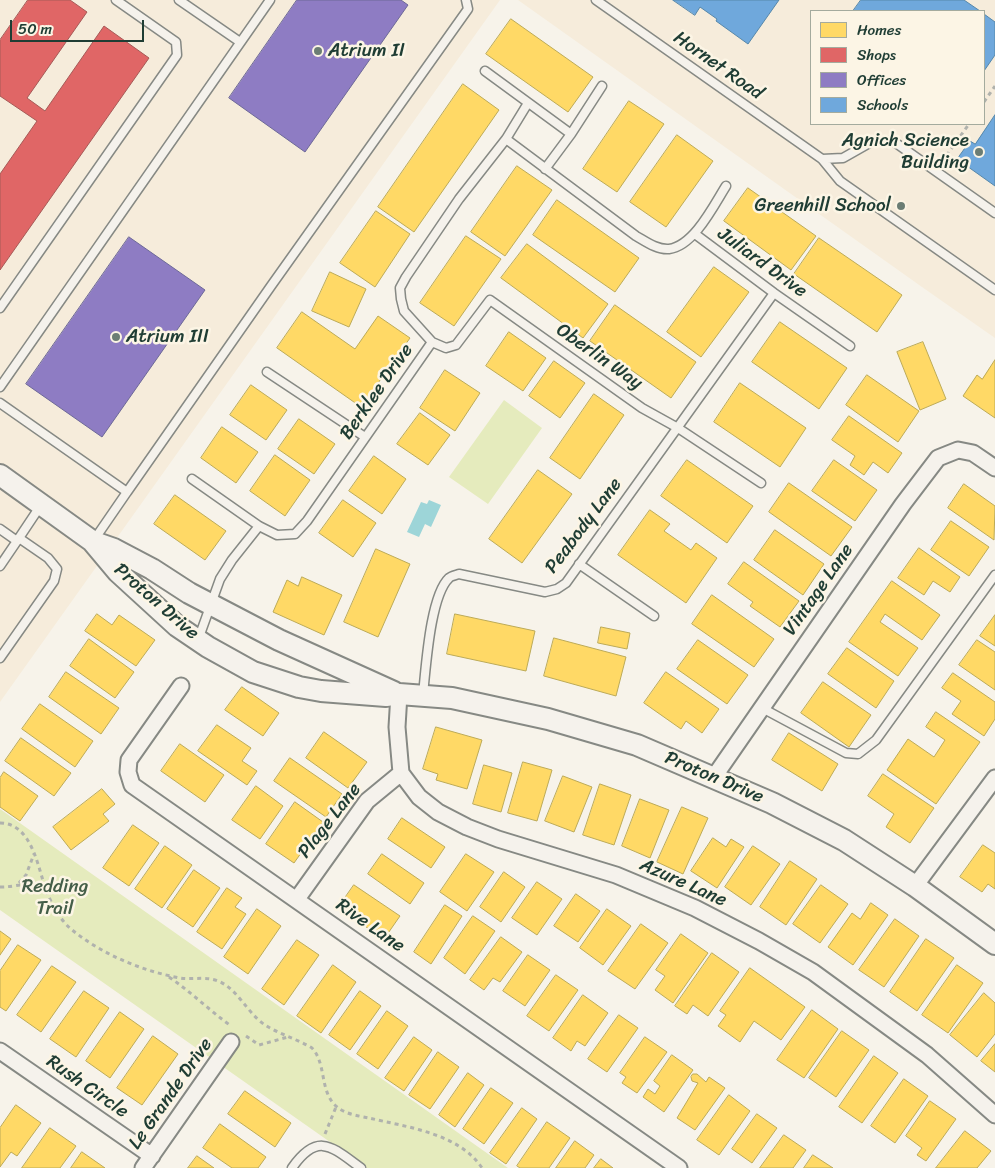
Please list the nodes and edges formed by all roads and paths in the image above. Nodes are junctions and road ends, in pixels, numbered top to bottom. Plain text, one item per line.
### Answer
1 (116, 0) edge
2 (179, 0) edge
3 (270, 0) edge
4 (466, 0) edge
5 (596, 0) edge
6 (240, 42) junction
7 (485, 71) dead end
8 (602, 86) dead end
9 (995, 86) edge
10 (985, 101) edge
11 (528, 103) junction
12 (968, 125) edge
13 (571, 134) junction
14 (506, 139) junction
15 (822, 159) junction
16 (941, 163) dead end
17 (545, 169) junction
18 (726, 186) dead end
19 (995, 213) edge
20 (695, 234) junction
21 (995, 290) edge
22 (774, 293) junction
23 (0, 308) edge
24 (432, 342) junction
25 (850, 346) dead end
26 (267, 372) dead end
27 (0, 387) edge
28 (0, 403) edge
29 (678, 428) junction
30 (365, 437) junction
31 (995, 468) edge
32 (0, 475) edge
33 (192, 479) dead end
34 (760, 483) dead end
35 (127, 492) junction
36 (42, 504) junction
37 (259, 526) junction
38 (0, 530) edge
39 (18, 539) junction
40 (92, 541) junction
41 (579, 564) junction
42 (0, 566) edge
43 (995, 575) edge
44 (212, 605) junction
45 (654, 616) dead end
46 (198, 640) junction
47 (0, 658) edge
48 (182, 686) dead end
49 (399, 694) junction
50 (422, 696) junction
51 (762, 708) junction
52 (402, 774) junction
53 (714, 777) junction
54 (995, 778) edge
55 (0, 823) edge
56 (34, 854) junction
57 (18, 884) junction
58 (915, 886) junction
59 (0, 887) edge
60 (47, 892) junction
61 (297, 899) junction
62 (995, 944) edge
63 (166, 975) junction
64 (289, 1036) junction
65 (231, 1042) dead end
66 (0, 1051) edge
67 (336, 1107) junction
68 (995, 1115) edge
69 (320, 1146) junction
70 (147, 1162) edge
71 (292, 1168) edge
72 (361, 1168) edge
73 (482, 1168) edge
74 (679, 1168) edge

1 - 23 lane
2 - 6 lane
3 - 6 lane
4 - 35 lane
5 - 15 lane, Hornet Road
6 - 27 lane
7 - 11 lane
8 - 13 lane
9 - 10 path
11 - 13 lane
11 - 14 lane, Berklee Drive
12 - 16 path
13 - 17 lane
14 - 17 lane, Juliard Drive
14 - 24 lane, Berklee Drive
15 - 19 lane
15 - 21 lane, Hornet Road
17 - 20 lane, Juliard Drive
18 - 20 lane
20 - 22 lane, Juliard Drive
22 - 25 lane, Juliard Drive
22 - 29 lane, Peabody Lane
24 - 29 lane, Oberlin Way
24 - 30 lane, Berklee Drive
26 - 30 lane
28 - 35 lane
29 - 34 lane, Oberlin Way
29 - 41 lane, Peabody Lane
30 - 37 lane, Berklee Drive
31 - 51 street, Vintage Lane
32 - 36 street, Proton Drive
33 - 37 lane
35 - 40 lane
36 - 39 lane
36 - 40 street, Proton Drive
37 - 44 lane
38 - 39 lane
39 - 42 lane
39 - 47 lane
40 - 44 street, Proton Drive
40 - 46 street, Proton Drive
41 - 45 lane
41 - 50 lane, Peabody Lane
43 - 51 lane
44 - 46 lane
44 - 49 street, Proton Drive
46 - 49 street, Proton Drive
48 - 61 street, Rive Lane
49 - 50 street, Proton Drive
49 - 52 street, Azure Lane
50 - 53 street, Proton Drive
51 - 53 street, Vintage Lane
52 - 61 street, Plage Lane
52 - 68 street, Azure Lane
53 - 58 street, Proton Drive
54 - 58 street
55 - 56 path
56 - 57 path
56 - 60 path
57 - 59 path
57 - 60 path
58 - 62 street, Proton Drive
60 - 63 path
61 - 74 street, Rive Lane
63 - 64 path
63 - 64 path
64 - 67 path
65 - 70 street, Le Grande Drive
66 - 70 street, Rush Circle
67 - 69 path
67 - 73 path
69 - 71 lane
69 - 72 lane

